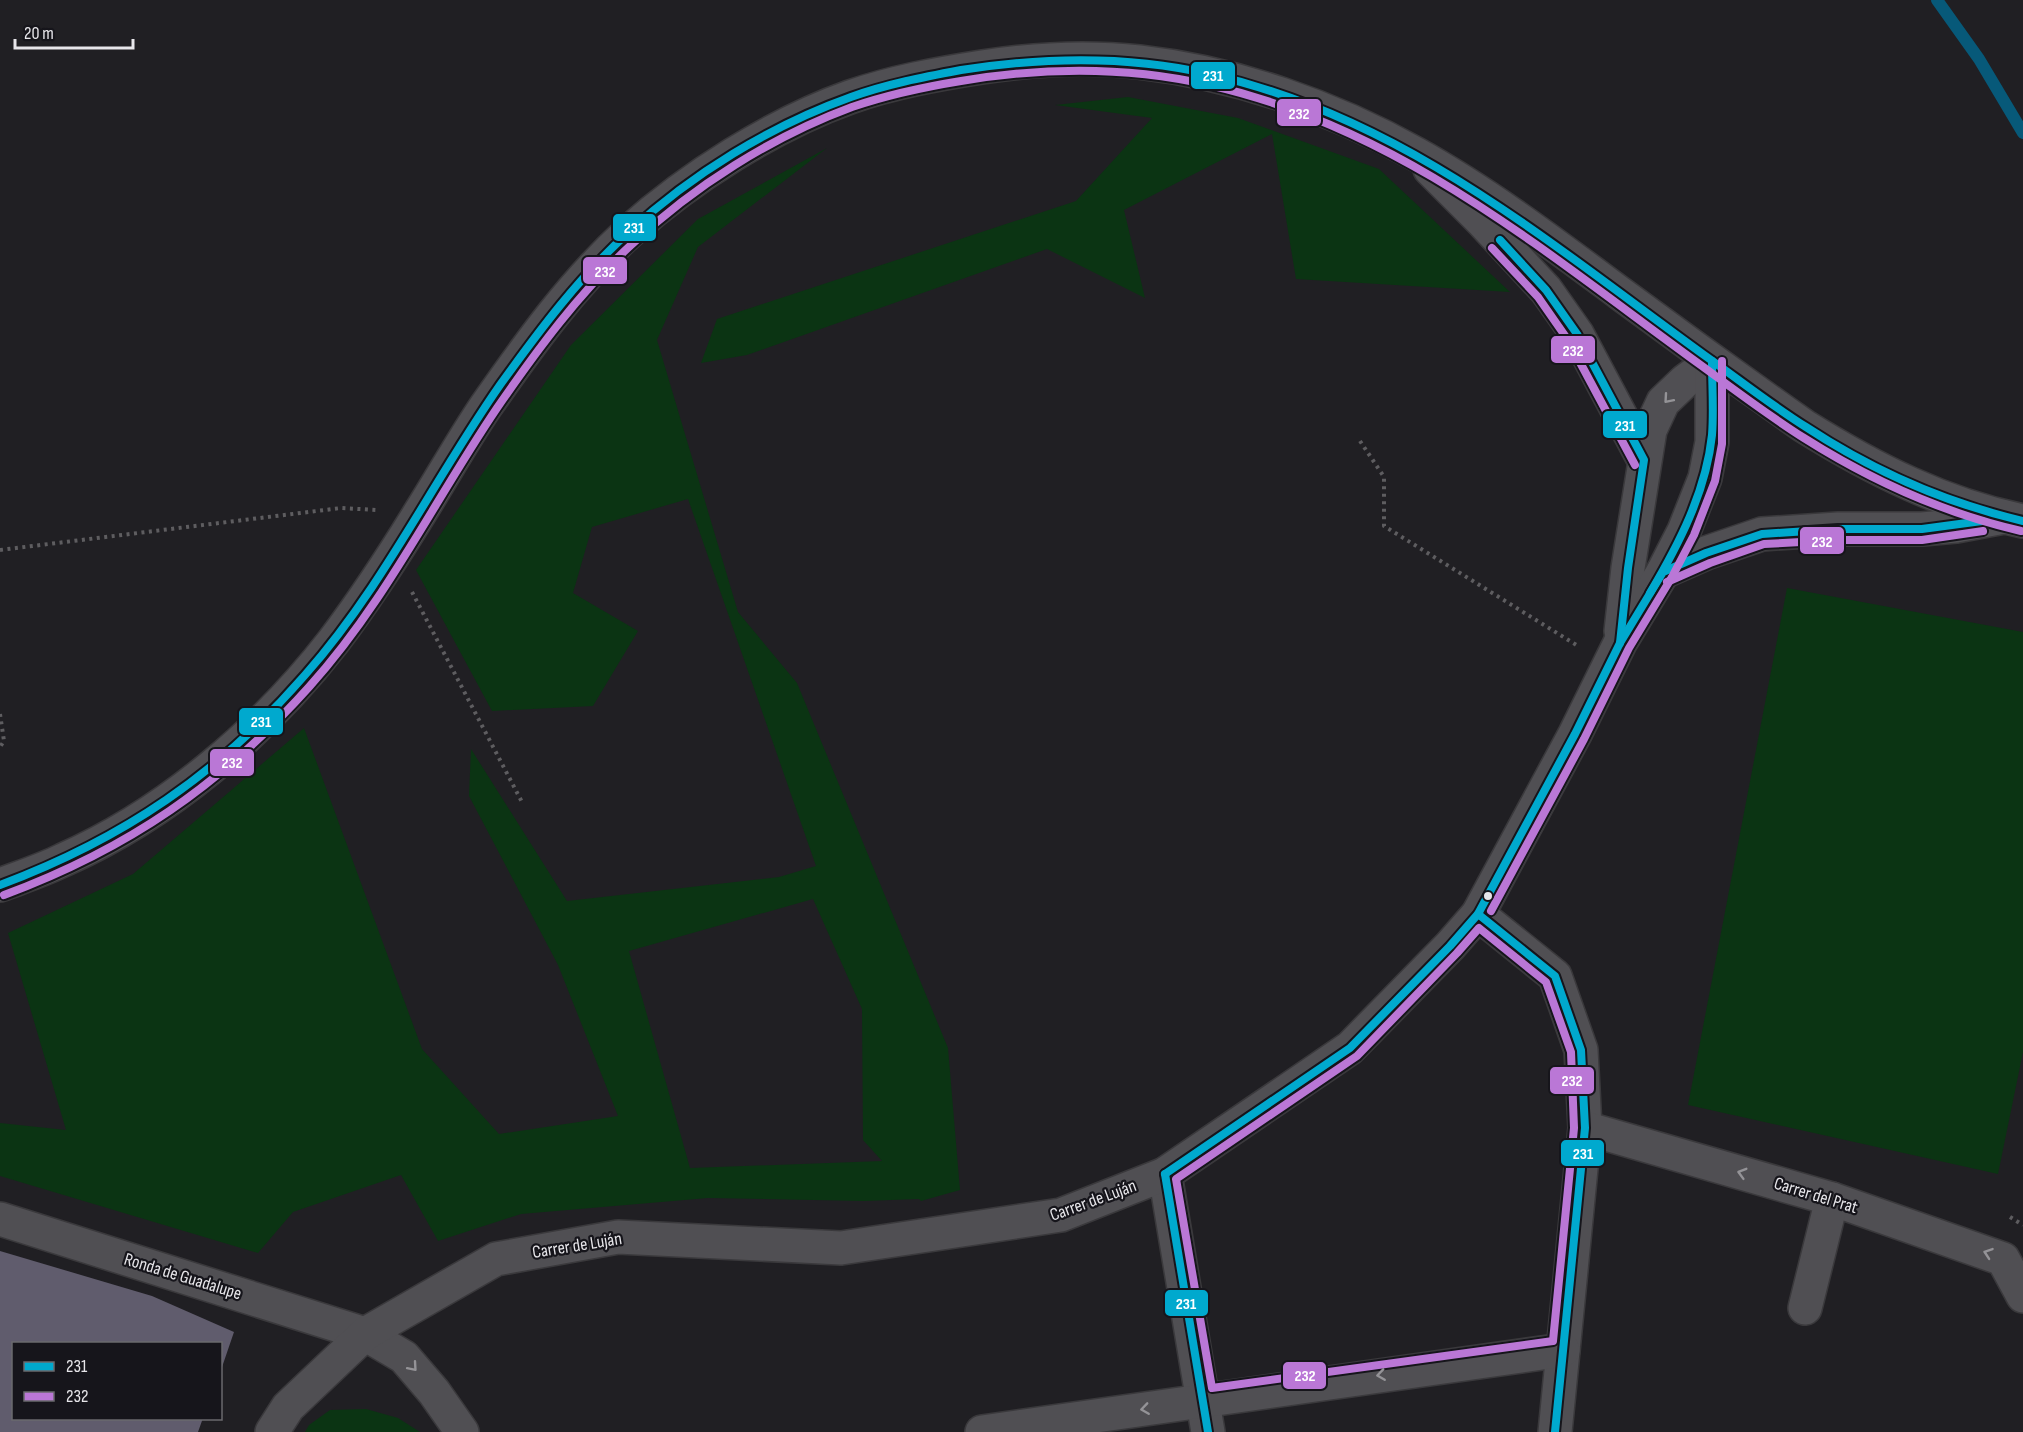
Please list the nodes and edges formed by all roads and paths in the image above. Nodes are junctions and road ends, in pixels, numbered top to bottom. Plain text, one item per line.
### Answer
1 (1414, 153) junction
2 (1712, 361) junction
3 (1360, 441) dead end
4 (1644, 460) junction
5 (420, 513) junction
6 (2013, 519) edge
7 (0, 550) edge
8 (393, 554) junction
9 (1663, 572) junction
10 (1614, 654) junction
11 (0, 714) edge
12 (0, 747) edge
13 (523, 804) dead end
14 (0, 885) edge
15 (1478, 914) junction
16 (1585, 1128) junction
17 (1165, 1174) junction
18 (1832, 1199) junction
19 (2010, 1217) dead end
20 (0, 1219) edge
21 (2023, 1225) edge
22 (2023, 1296) edge
23 (1805, 1308) dead end
24 (365, 1334) junction
25 (1563, 1350) junction
26 (1203, 1400) junction
27 (272, 1432) edge
28 (462, 1432) edge
29 (982, 1432) edge
30 (1208, 1432) edge
31 (1555, 1432) edge

1 - 2 street
1 - 4 street
1 - 5 street
2 -> 4 street
2 - 6 street
2 - 9 street, Carrer de Luján
3 - 10 path
4 - 10 street
5 - 7 path
5 - 8 street
6 - 9 street
8 - 13 path
8 - 14 street
9 - 10 street, Carrer de Luján
10 - 15 street, Carrer de Luján
11 - 12 path
15 - 16 street
15 - 17 street, Carrer de Luján
18 -> 16 street, Carrer del Prat
16 - 25 street
17 - 24 street, Carrer de Luján
17 - 26 street
22 -> 18 street, Carrer del Prat
18 - 23 street
19 - 21 path
20 - 24 street, Ronda de Guadalupe
24 - 27 street, Carrer de Luján
24 -> 28 street, Ronda de Guadalupe
25 -> 26 street
25 - 31 street
26 -> 29 street
26 - 30 street

